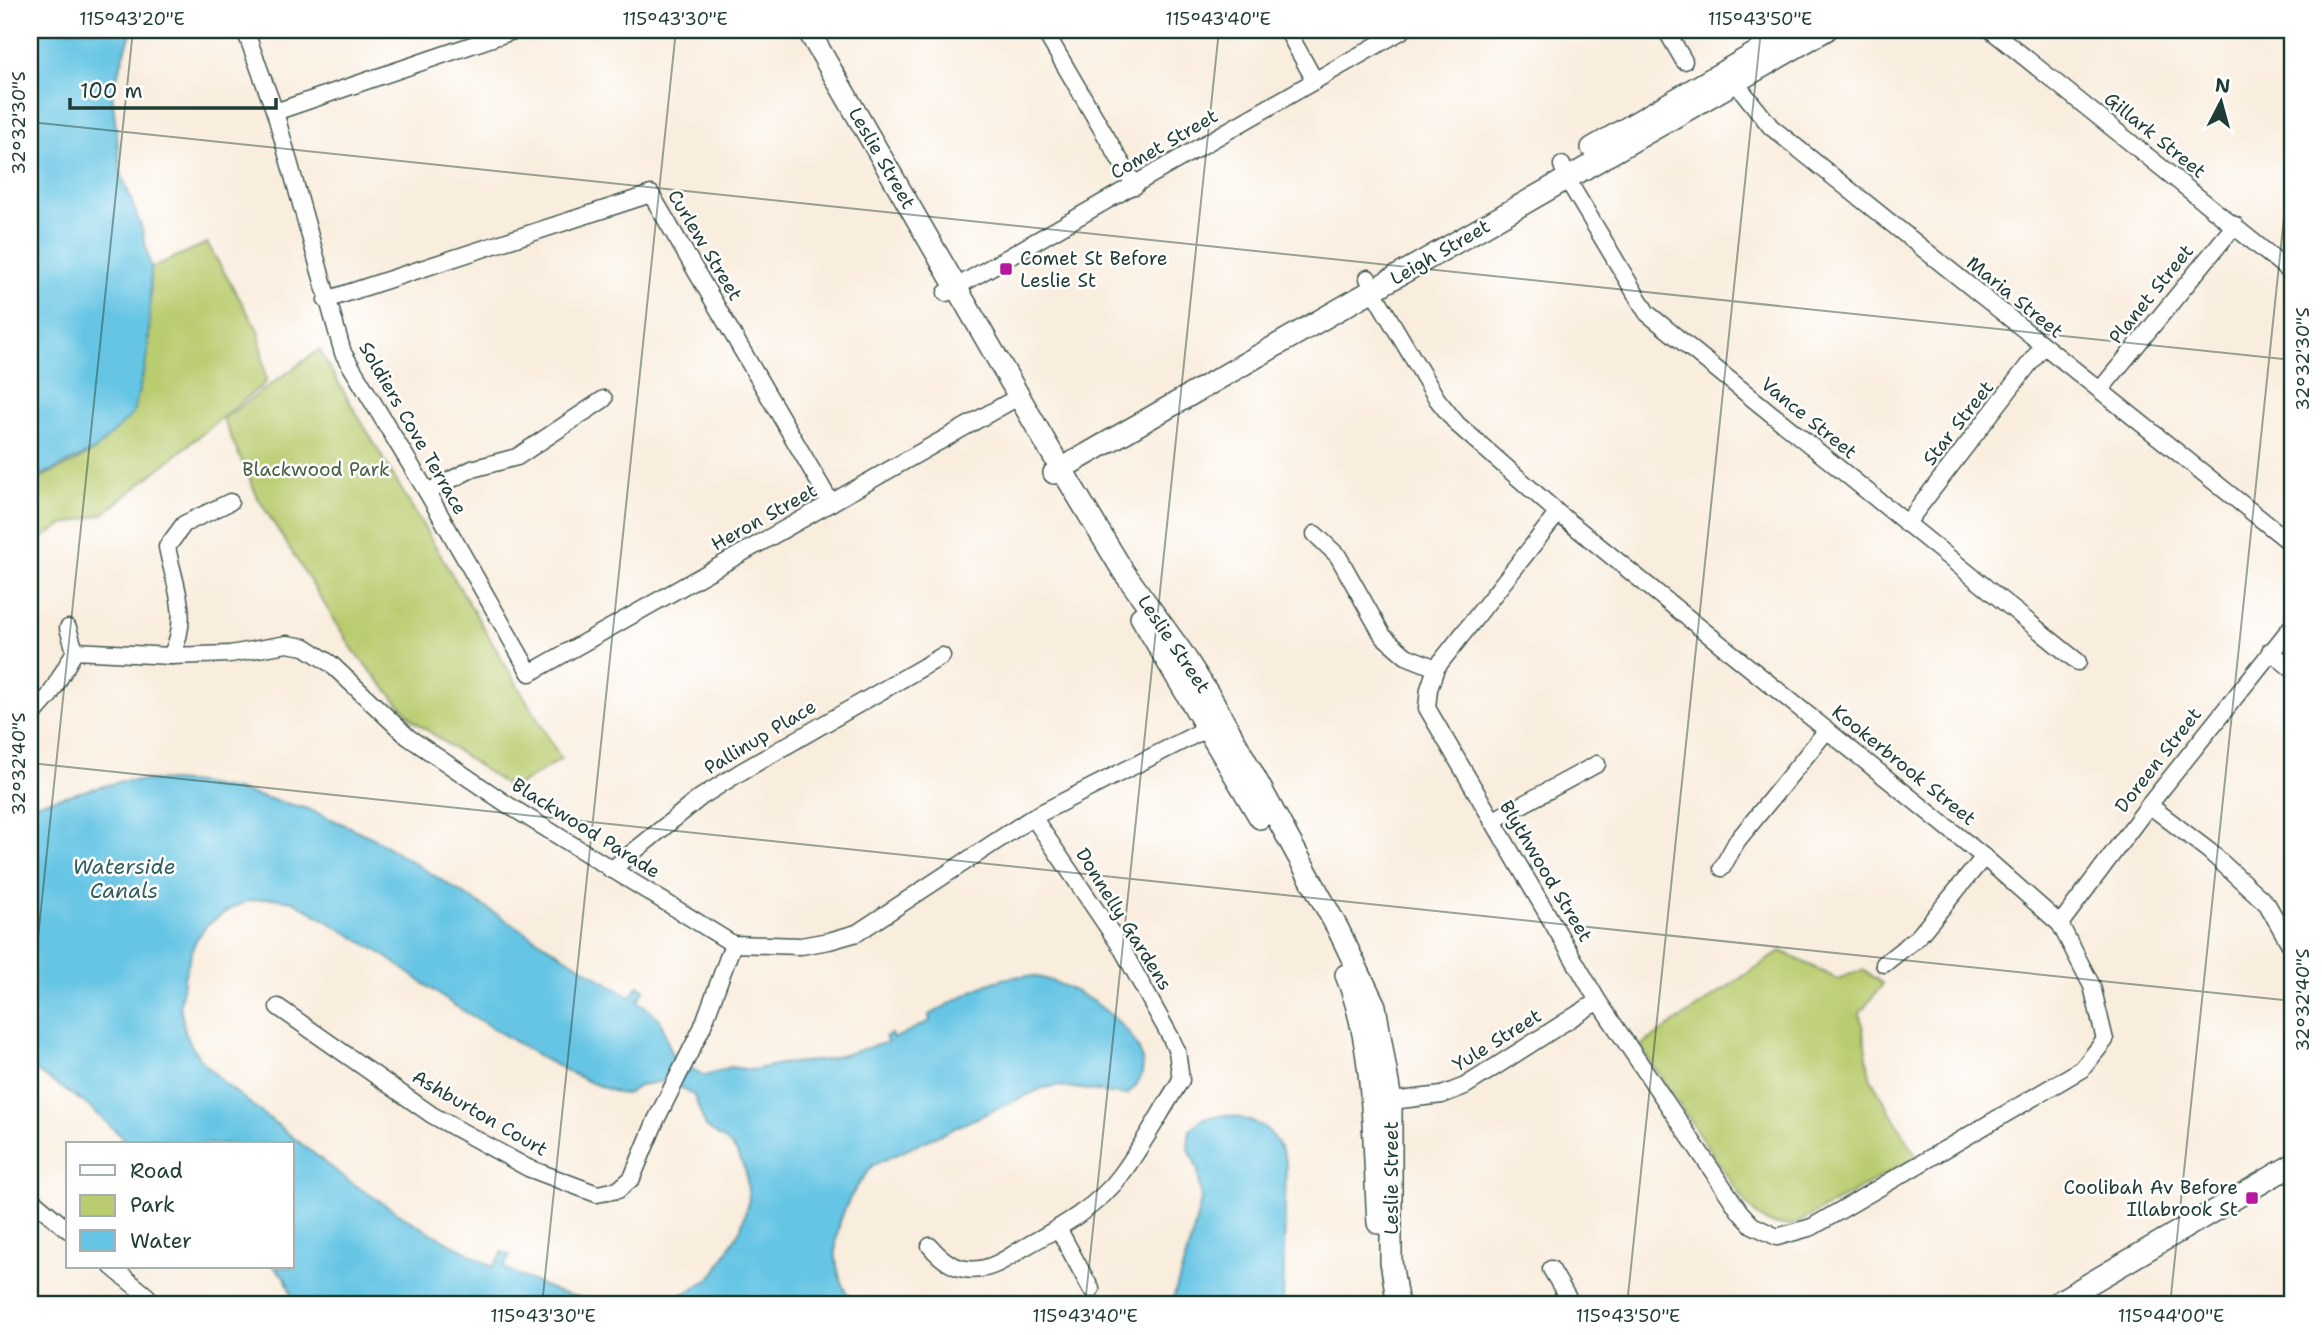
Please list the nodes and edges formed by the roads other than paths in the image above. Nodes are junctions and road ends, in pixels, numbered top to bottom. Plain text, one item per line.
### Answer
1 (245, 30) edge
2 (516, 30) edge
3 (794, 30) edge
4 (808, 30) edge
5 (1044, 30) edge
6 (1287, 30) edge
7 (1402, 30) edge
8 (1666, 30) edge
9 (1795, 30) edge
10 (1826, 30) edge
11 (1991, 30) edge
12 (1684, 61) dead end
13 (1732, 75) junction
14 (1315, 81) junction
15 (275, 111) junction
16 (1564, 172) junction
17 (1135, 186) junction
18 (2235, 225) junction
19 (2292, 273) edge
20 (1370, 284) junction
21 (951, 291) junction
22 (326, 300) junction
23 (2043, 346) junction
24 (2100, 390) junction
25 (604, 399) dead end
26 (1014, 399) junction
27 (1055, 467) junction
28 (427, 492) junction
29 (230, 502) dead end
30 (831, 503) junction
31 (1558, 513) junction
32 (1906, 524) junction
33 (1315, 534) dead end
34 (2292, 544) edge
35 (2292, 626) edge
36 (68, 628) dead end
37 (75, 651) junction
38 (2270, 651) junction
39 (171, 656) junction
40 (942, 656) dead end
41 (2078, 662) dead end
42 (1436, 668) junction
43 (2292, 670) edge
44 (530, 673) joint
45 (30, 718) edge
46 (1213, 720) junction
47 (1828, 730) junction
48 (1597, 764) dead end
49 (2149, 805) junction
50 (1033, 817) junction
51 (1492, 821) junction
52 (1984, 857) junction
53 (1722, 868) dead end
54 (611, 870) junction
55 (2060, 923) junction
56 (733, 944) junction
57 (2292, 948) edge
58 (1884, 964) dead end
59 (1598, 1001) junction
60 (278, 1007) dead end
61 (1381, 1102) junction
62 (2292, 1165) edge
63 (30, 1198) edge
64 (66, 1228) edge
65 (1058, 1228) junction
66 (1777, 1237) joint
67 (930, 1246) dead end
68 (113, 1268) edge
69 (1551, 1269) dead end
70 (1091, 1289) dead end
71 (154, 1305) edge
72 (1387, 1305) edge
73 (1398, 1305) edge
74 (1572, 1305) edge
75 (2053, 1305) edge

1 - 15 street, Soldiers Cove Terrace
2 - 15 street
3 - 21 street, Leslie Street
4 - 21 street, Leslie Street
5 - 17 street
6 - 14 street
7 - 14 street, Comet Street
8 - 12 street
9 - 13 street, Leigh Street
10 - 13 street, Leigh Street
11 - 18 street, Gillark Street
13 - 16 street, Leigh Street
13 - 23 street, Maria Street
14 - 17 street, Comet Street
15 - 22 street, Soldiers Cove Terrace
16 - 20 street, Leigh Street
16 - 32 street, Vance Street
17 - 21 street, Comet Street
18 - 19 street, Gillark Street
18 - 24 street, Planet Street
20 - 27 street, Leigh Street
20 - 31 street, Kookerbrook Street
21 - 26 street, Leslie Street
22 - 28 street, Soldiers Cove Terrace
22 - 30 street, Curlew Street
23 - 24 street, Maria Street
23 - 32 street, Star Street
24 - 34 street, Maria Street
25 - 28 street
26 - 27 street, Leslie Street
26 - 30 street, Heron Street
27 - 46 street, Leslie Street
28 - 44 street, Soldiers Cove Terrace
29 - 39 street
30 - 44 street, Heron Street
31 - 42 street, Blythwood Street
31 - 47 street, Kookerbrook Street
32 - 41 street, Vance Street
33 - 42 street
35 - 38 street, Doreen Street
36 - 37 street
37 - 39 street, Blackwood Parade
37 - 45 street
38 - 43 street
38 - 49 street, Doreen Street
39 - 54 street, Blackwood Parade
40 - 54 street, Pallinup Place
42 - 51 street, Blythwood Street
46 - 50 street, Blackwood Parade
46 - 61 street, Leslie Street
47 - 52 street, Kookerbrook Street
47 - 53 street
48 - 51 street
49 - 55 street, Doreen Street
49 - 57 street
50 - 56 street, Blackwood Parade
50 - 65 street, Donnelly Gardens
51 - 59 street, Blythwood Street
52 - 55 street, Kookerbrook Street
52 - 58 street
54 - 56 street, Blackwood Parade
55 - 66 street, Kookerbrook Street
56 - 60 street, Ashburton Court
59 - 61 street, Yule Street
59 - 66 street, Blythwood Street
61 - 72 street, Leslie Street
61 - 73 street, Leslie Street
62 - 75 street
63 - 64 street
65 - 67 street, Donnelly Gardens
65 - 70 street
68 - 71 street
69 - 74 street

